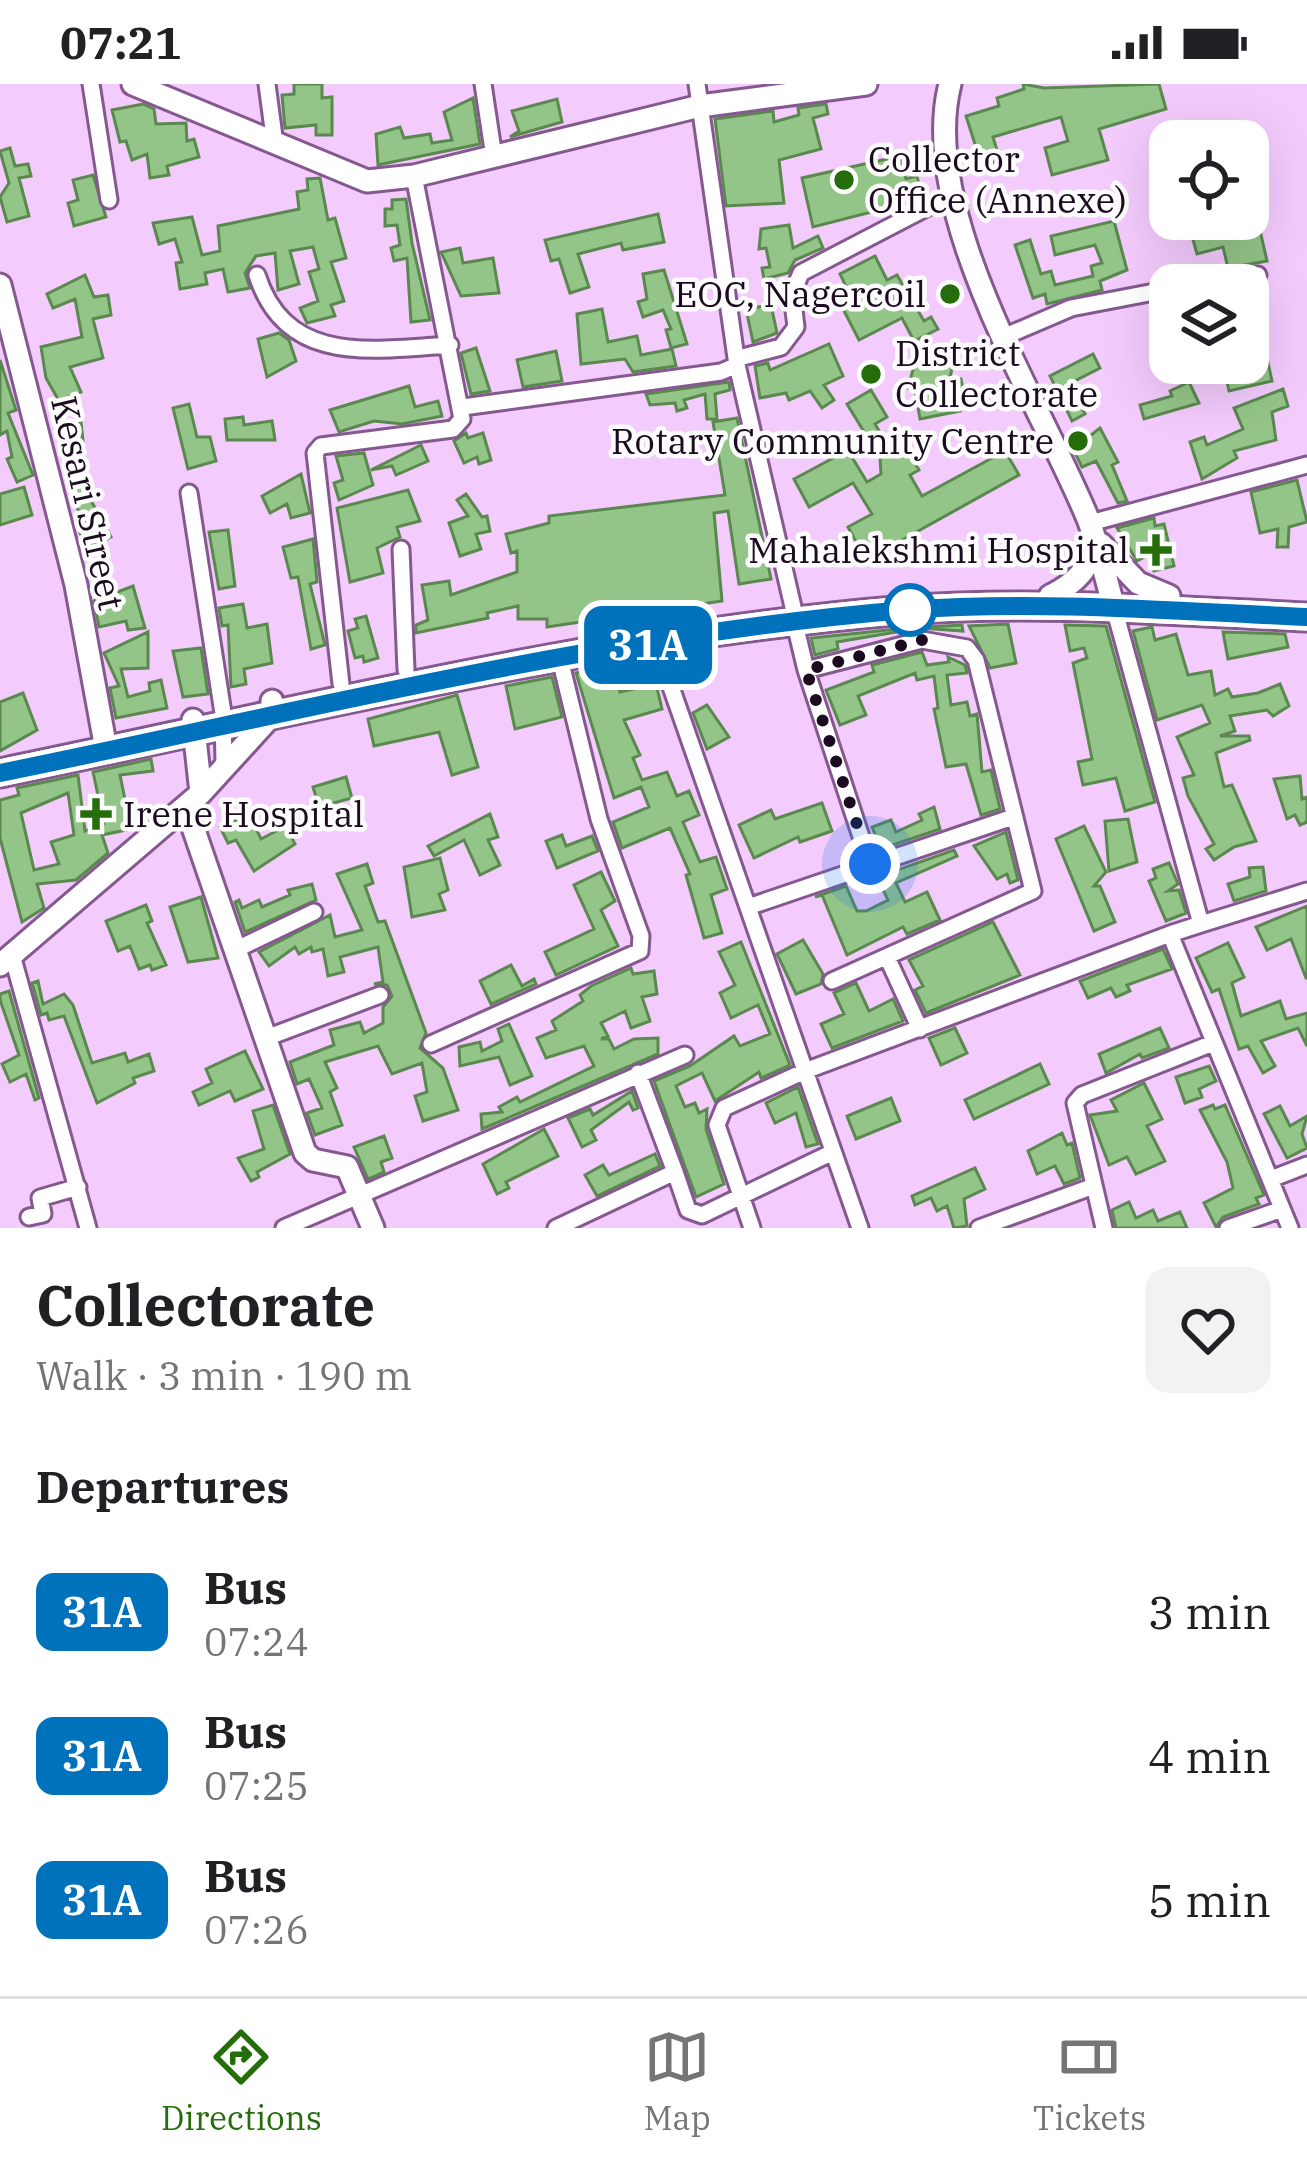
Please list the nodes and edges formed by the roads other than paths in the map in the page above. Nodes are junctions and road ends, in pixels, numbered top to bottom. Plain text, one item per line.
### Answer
1 (91, 84) edge
2 (133, 84) edge
3 (266, 84) edge
4 (483, 84) edge
5 (866, 84) edge
6 (950, 84) edge
7 (966, 84) edge
8 (699, 95) edge
9 (943, 110) junction
10 (275, 144) junction
11 (494, 157) junction
12 (414, 176) junction
13 (953, 194) junction
14 (109, 200) dead end
15 (257, 275) dead end
16 (0, 285) edge
17 (1149, 293) edge
18 (1001, 338) junction
19 (450, 345) junction
20 (738, 361) junction
21 (463, 407) junction
22 (1307, 465) edge
23 (189, 493) dead end
24 (1090, 526) junction
25 (401, 549) dead end
26 (1112, 559) junction
27 (1050, 596) junction
28 (1169, 596) junction
29 (1307, 601) edge
30 (1119, 602) junction
31 (793, 614) junction
32 (1307, 617) edge
33 (608, 641) junction
34 (656, 644) junction
35 (560, 655) junction
36 (406, 670) junction
37 (806, 670) junction
38 (341, 684) junction
39 (273, 707) junction
40 (208, 723) junction
41 (104, 738) junction
42 (0, 759) edge
43 (224, 764) junction
44 (0, 773) edge
45 (194, 800) junction
46 (1013, 817) junction
47 (870, 864) junction
48 (1307, 891) edge
49 (748, 908) junction
50 (314, 912) dead end
51 (1201, 924) junction
52 (1169, 934) junction
53 (235, 950) junction
54 (887, 957) junction
55 (6, 960) edge
56 (832, 981) dead end
57 (380, 995) dead end
58 (920, 1029) junction
59 (266, 1038) junction
60 (1213, 1043) junction
61 (430, 1045) dead end
62 (686, 1055) dead end
63 (805, 1071) junction
64 (638, 1073) junction
65 (833, 1152) junction
66 (1307, 1166) edge
67 (675, 1172) junction
68 (1271, 1179) junction
69 (78, 1187) junction
70 (1091, 1187) junction
71 (360, 1193) junction
72 (739, 1196) junction
73 (1282, 1209) junction
74 (29, 1217) dead end
75 (88, 1228) edge
76 (284, 1228) edge
77 (373, 1228) edge
78 (556, 1228) edge
79 (752, 1228) edge
80 (860, 1228) edge
81 (979, 1228) edge
82 (1105, 1228) edge
83 (1228, 1228) edge
84 (1289, 1228) edge

1 - 14 street
2 - 10 street
3 - 10 street
4 - 11 street
5 - 8 street
6 - 9 street
7 - 9 street
8 - 11 street
8 - 20 street
9 - 13 street
10 - 12 street
11 - 12 street
12 - 19 street
13 - 18 street
13 - 20 street
15 - 19 street
16 - 41 street, Kesari Street
17 - 18 street
18 - 24 street
19 - 21 street
20 - 21 street
20 - 31 street
21 - 38 street
22 - 24 street
23 - 40 street
24 - 26 street
24 - 27 street
24 - 30 street
25 - 36 street
26 - 28 street
26 - 30 street
27 - 30 highway
27 - 31 highway
28 - 29 highway
28 - 30 highway
30 - 31 highway
30 - 32 highway
30 - 51 street
31 - 33 highway
31 - 34 highway
31 - 37 street
33 - 34 highway
33 - 35 highway
33 - 36 highway
34 - 49 street
35 - 39 highway
35 - 61 street
36 - 38 highway
37 - 46 street
37 - 47 street
38 - 39 highway
39 - 40 highway
39 - 43 street
40 - 41 highway
40 - 43 street
40 - 44 highway
40 - 45 street
41 - 42 highway
43 - 45 street
45 - 53 street
45 - 55 street
46 - 47 street
46 - 54 street
47 - 49 street
48 - 51 street
49 - 63 street
50 - 53 street
51 - 52 street
52 - 58 street
52 - 60 street
53 - 59 street
54 - 56 street
54 - 58 street
55 - 69 street
57 - 59 street
58 - 63 street
59 - 71 street
60 - 68 street
60 - 70 street
62 - 64 street
63 - 65 street
63 - 72 street
64 - 67 street
64 - 71 street
65 - 72 street
65 - 80 street
66 - 68 street
67 - 72 street
67 - 78 street
68 - 73 street
69 - 74 street
69 - 75 street
70 - 81 street
70 - 82 street
71 - 76 street
71 - 77 street
72 - 79 street
73 - 83 street
73 - 84 street

